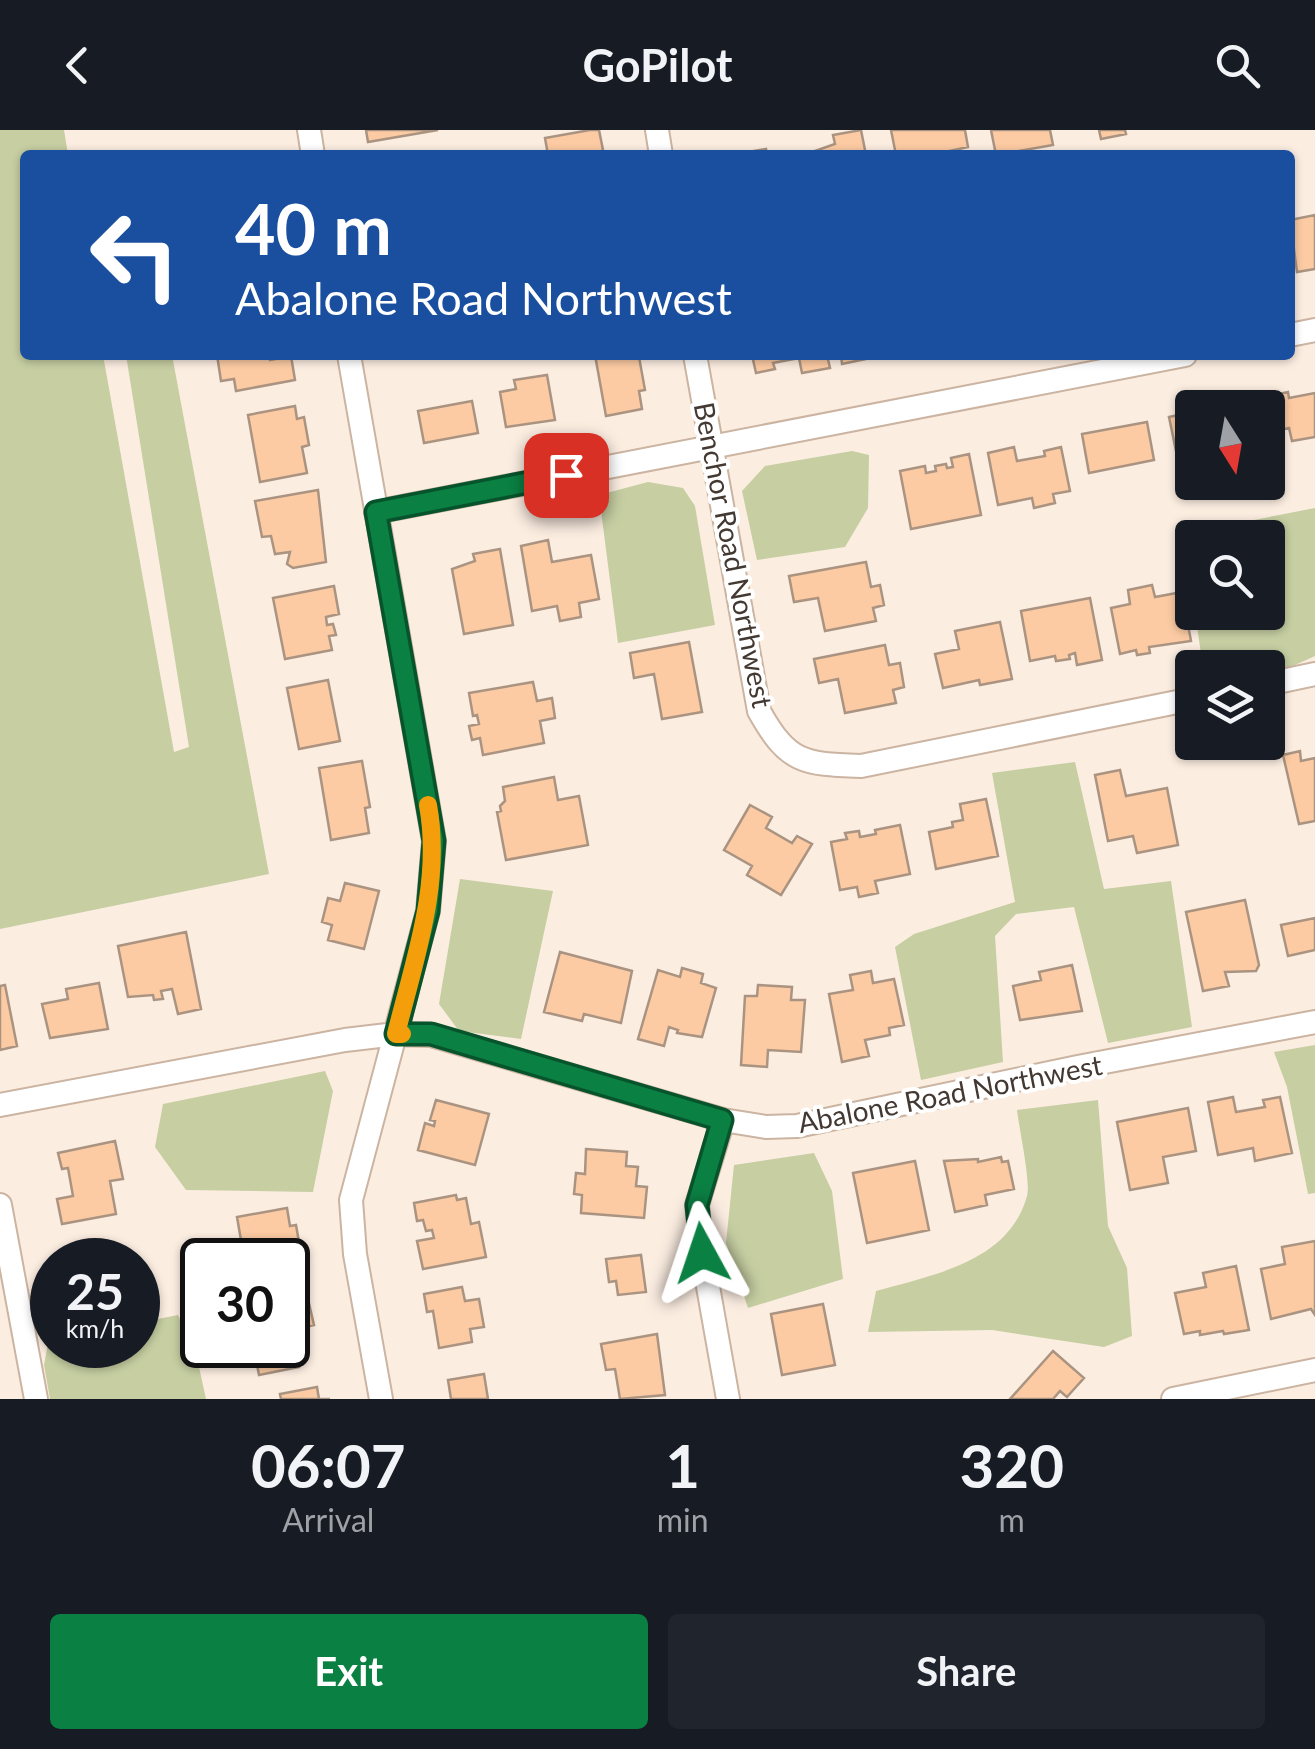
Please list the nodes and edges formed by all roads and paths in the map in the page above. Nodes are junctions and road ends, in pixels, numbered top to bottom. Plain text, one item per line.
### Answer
1 (349, 360) edge
2 (696, 360) edge
3 (1159, 360) edge
4 (713, 446) junction
5 (376, 512) junction
6 (1315, 674) edge
7 (1285, 680) edge
8 (1175, 702) edge
9 (1315, 1022) edge
10 (396, 1034) junction
11 (0, 1105) edge
12 (722, 1120) junction
13 (0, 1205) edge
14 (1315, 1370) edge
15 (36, 1399) edge
16 (381, 1399) edge
17 (728, 1399) edge
18 (1173, 1399) edge

1 - 5 street
2 - 4 street, Benchor Road Northwest
3 - 4 street
4 - 5 street
4 - 8 street, Benchor Road Northwest
5 - 10 street
6 - 7 street
9 - 12 street, Abalone Road Northwest
10 - 11 street, Abalone Road Northwest
10 - 12 street, Abalone Road Northwest
10 - 16 street
12 - 17 street
13 - 15 street
14 - 18 street

